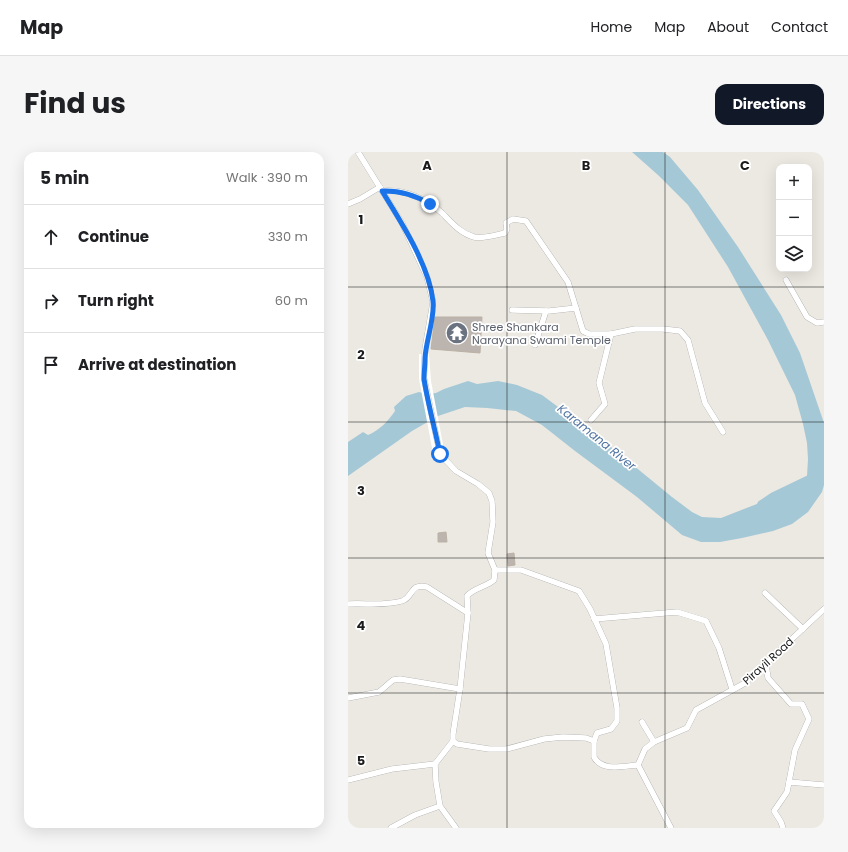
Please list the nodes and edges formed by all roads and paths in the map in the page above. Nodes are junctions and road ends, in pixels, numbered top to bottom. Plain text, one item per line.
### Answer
1 (358, 152) edge
2 (381, 189) junction
3 (348, 204) edge
4 (786, 280) dead end
5 (576, 308) junction
6 (512, 310) dead end
7 (546, 311) junction
8 (824, 322) edge
9 (611, 334) junction
10 (535, 345) dead end
11 (591, 420) dead end
12 (723, 432) dead end
13 (495, 570) junction
14 (765, 593) dead end
15 (348, 604) edge
16 (824, 610) edge
17 (468, 613) junction
18 (594, 618) junction
19 (803, 629) junction
20 (766, 664) junction
21 (460, 689) junction
22 (732, 689) junction
23 (348, 698) edge
24 (810, 712) dead end
25 (809, 720) junction
26 (642, 722) dead end
27 (453, 741) junction
28 (594, 741) junction
29 (654, 742) junction
30 (435, 764) junction
31 (638, 765) junction
32 (348, 780) edge
33 (788, 782) junction
34 (824, 785) edge
35 (440, 806) junction
36 (391, 828) edge
37 (456, 828) edge
38 (671, 828) edge
39 (782, 828) edge

1 - 2 street
2 - 3 street
2 - 5 street
2 - 13 street
4 - 8 street
5 - 7 street
5 - 9 street
6 - 7 street
7 - 10 street
9 - 11 street
9 - 12 street
13 - 17 street
13 - 18 street
14 - 19 street
15 - 17 street
16 - 19 street, Pirayil Road
17 - 21 street
18 - 22 street
18 - 28 street
19 - 20 street, Pirayil Road
20 - 22 street, Pirayil Road
20 - 25 street
21 - 23 street
21 - 27 street
22 - 29 street, Pirayil Road
24 - 25 street
25 - 33 street
26 - 29 street
27 - 28 street
27 - 30 street
28 - 31 street
29 - 31 street, Pirayil Road
30 - 32 street
30 - 35 street
31 - 38 street
33 - 34 street
33 - 39 street
35 - 36 street
35 - 37 street

